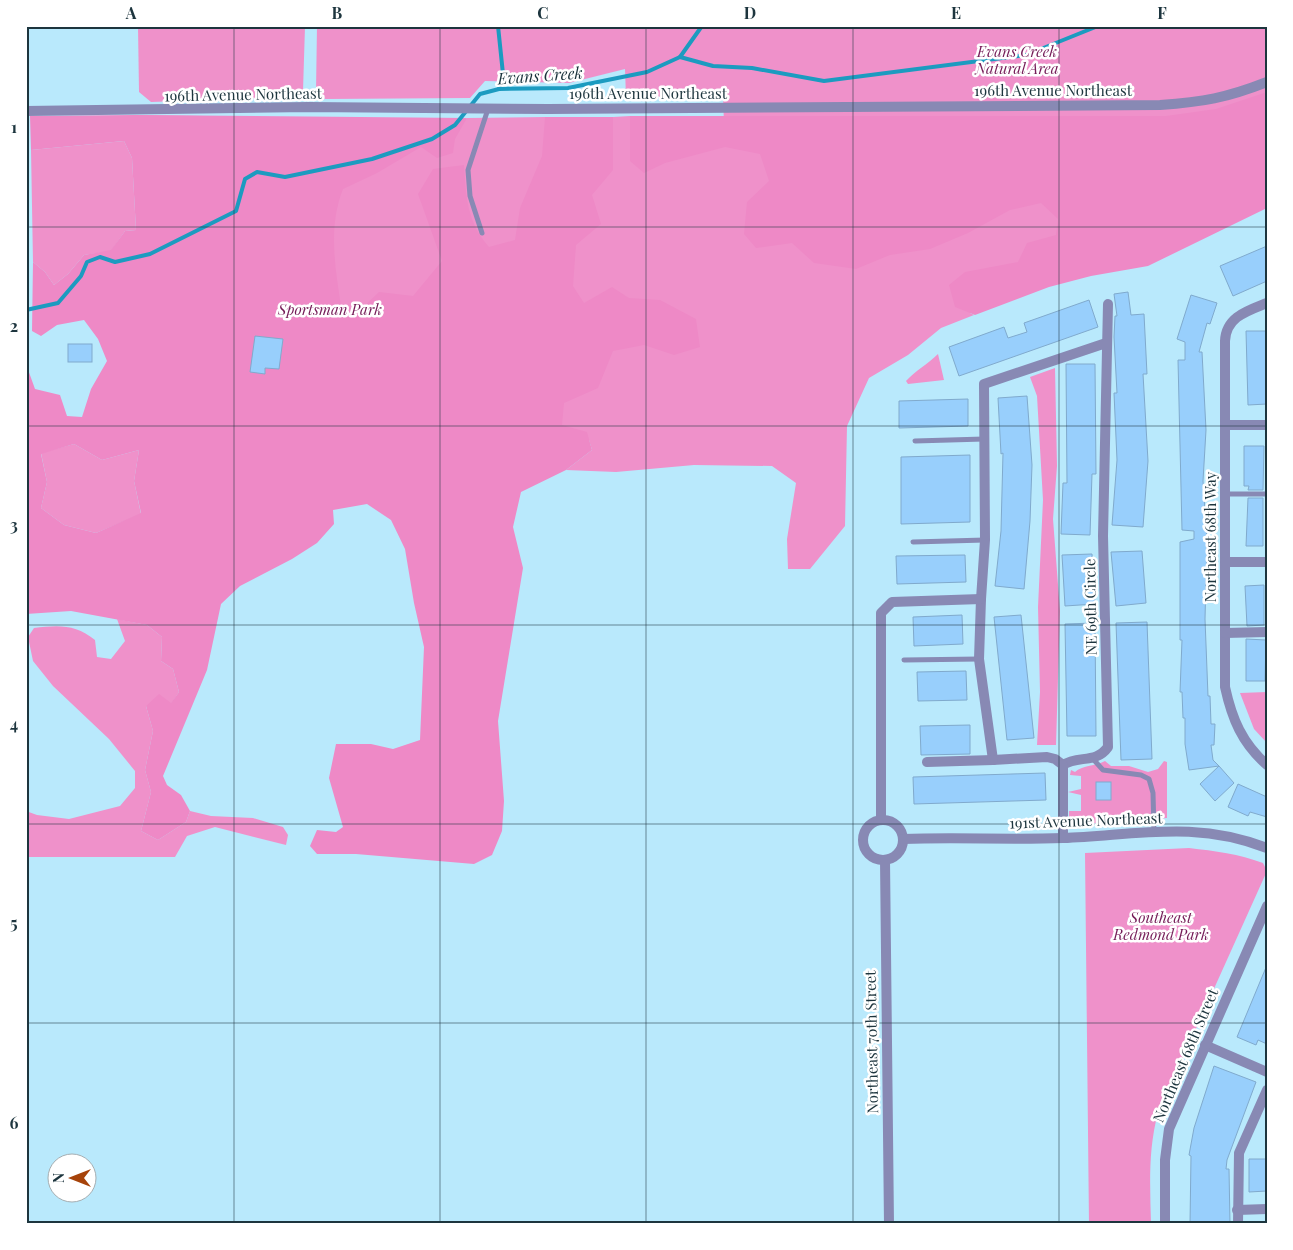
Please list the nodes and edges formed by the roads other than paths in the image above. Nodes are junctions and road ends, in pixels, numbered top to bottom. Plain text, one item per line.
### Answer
1 (1267, 82) edge
2 (484, 109) junction
3 (26, 111) edge
4 (482, 233) dead end
5 (1108, 304) dead end
6 (1267, 304) edge
7 (1106, 343) junction
8 (1267, 424) edge
9 (1225, 425) junction
10 (985, 439) junction
11 (915, 441) dead end
12 (1226, 494) junction
13 (1267, 494) edge
14 (985, 540) junction
15 (913, 542) dead end
16 (1225, 562) junction
17 (1267, 562) edge
18 (980, 600) junction
19 (1267, 632) edge
20 (1225, 633) junction
21 (980, 659) junction
22 (904, 660) dead end
23 (1093, 758) junction
24 (993, 760) junction
25 (927, 762) dead end
26 (1063, 765) junction
27 (1267, 765) edge
28 (881, 819) junction
29 (1154, 832) junction
30 (1063, 838) junction
31 (903, 839) junction
32 (1267, 848) edge
33 (885, 860) junction
34 (1267, 906) edge
35 (1205, 1044) junction
36 (1267, 1072) edge
37 (1267, 1090) edge
38 (1267, 1209) edge
39 (1238, 1210) junction
40 (889, 1224) edge
41 (1165, 1224) edge
42 (1238, 1224) edge

1 - 2 street, 196th Avenue Northeast
2 - 3 street, 196th Avenue Northeast
2 - 4 lane
5 - 7 street, NE 69th Circle
6 - 9 street, Northeast 68th Way
7 - 10 street
7 - 23 street, NE 69th Circle
8 - 9 street
9 - 12 street, Northeast 68th Way
10 - 11 lane
10 - 14 street
12 - 13 lane
12 - 16 street, Northeast 68th Way
14 - 15 lane
14 - 18 street
16 - 17 street
16 - 20 street, Northeast 68th Way
18 - 21 street
18 - 28 street
19 - 20 street
20 - 27 street, Northeast 68th Way
21 - 22 lane
21 - 24 street
23 - 26 street
23 - 29 lane
24 - 25 street
24 - 26 street
26 - 30 street
28 - 31 street
28 - 33 street
29 - 30 street, 191st Avenue Northeast
29 - 32 street, 191st Avenue Northeast
30 - 31 street, 191st Avenue Northeast
31 - 33 street
33 - 40 street, Northeast 70th Street
34 - 35 street, Northeast 68th Street
35 - 36 street
35 - 41 street, Northeast 68th Street
37 - 39 street
38 - 39 street
39 - 42 street

